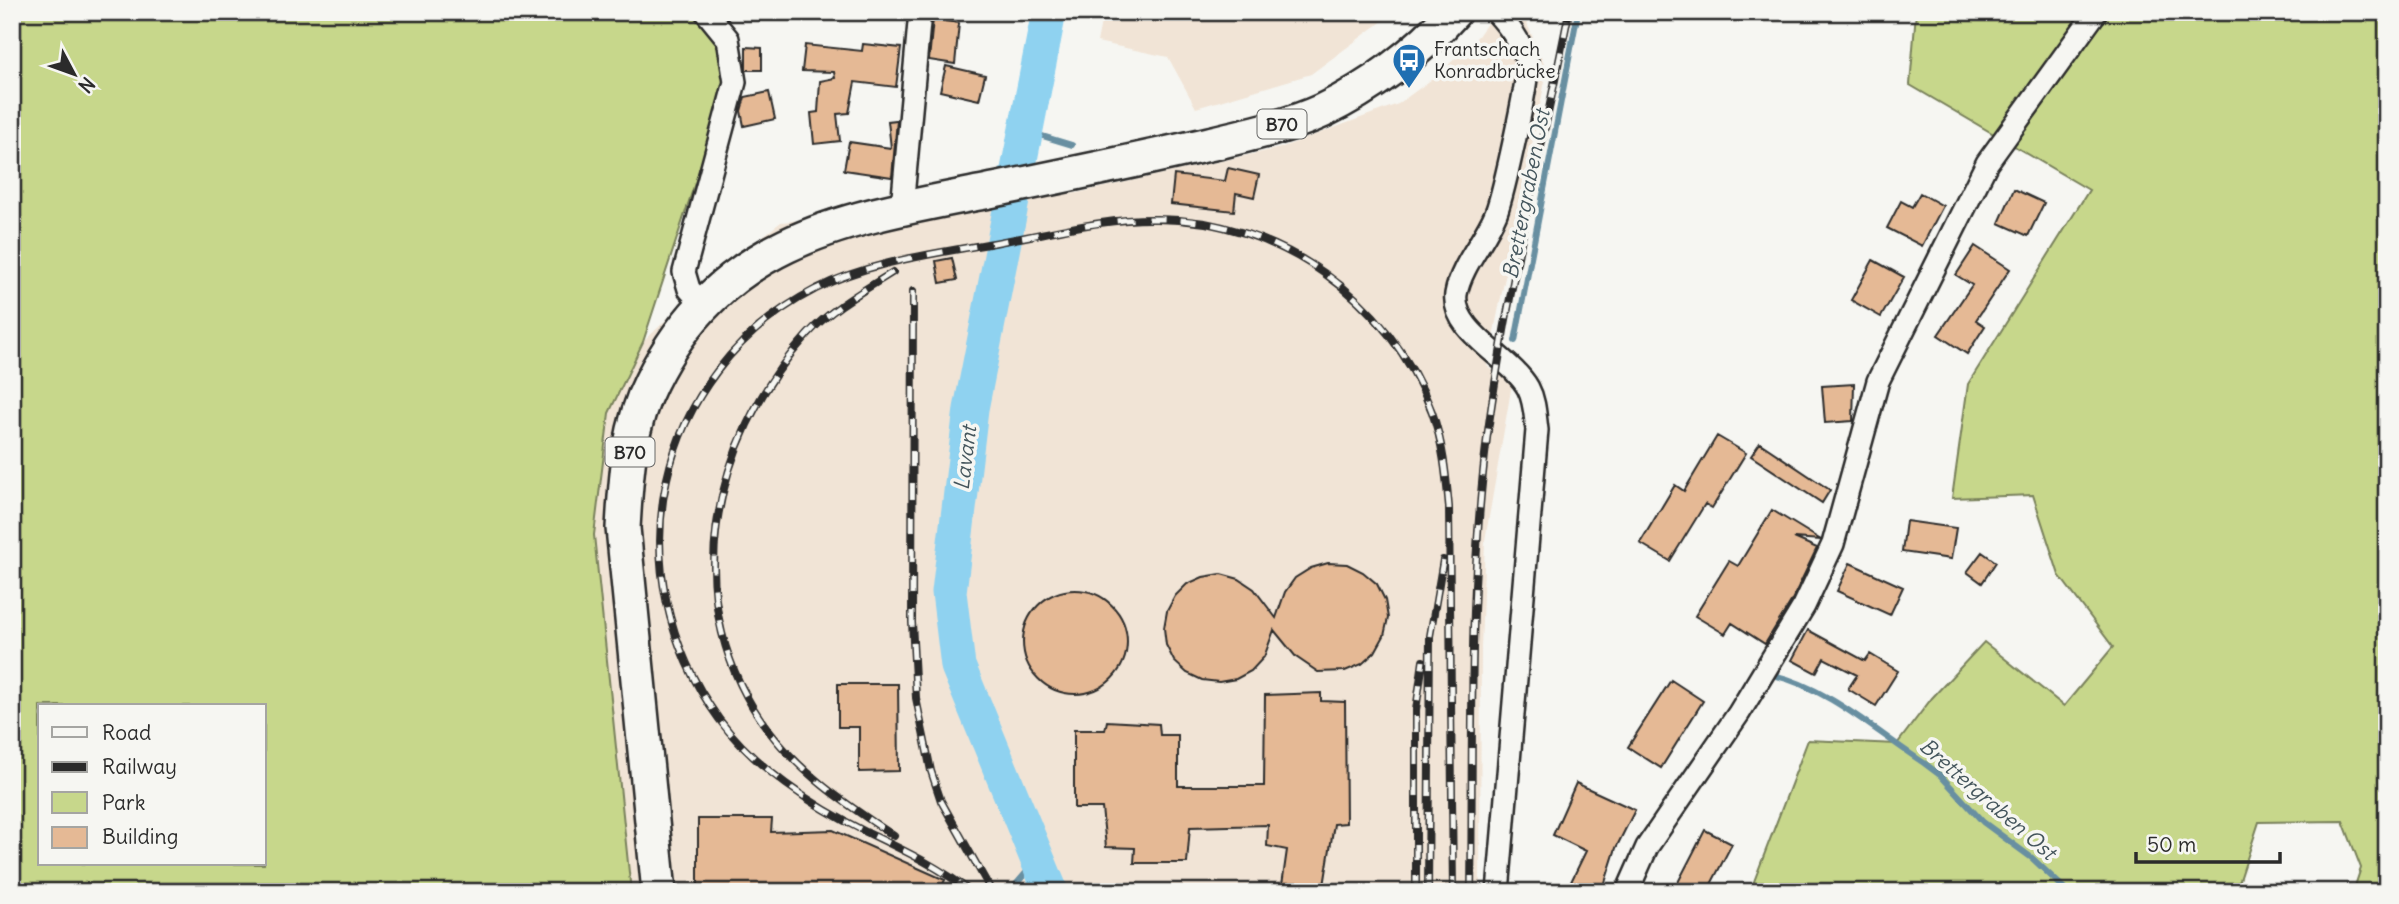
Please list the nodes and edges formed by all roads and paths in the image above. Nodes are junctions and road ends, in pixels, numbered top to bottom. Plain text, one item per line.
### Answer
1 (706, 12) edge
2 (920, 12) edge
3 (1454, 12) edge
4 (1496, 12) edge
5 (2096, 12) edge
6 (902, 208) junction
7 (703, 304) junction
8 (659, 892) edge
9 (1498, 892) edge
10 (1627, 892) edge

1 - 7 street
2 - 6 street
3 - 6 main road, B70
4 - 9 street
5 - 10 street
6 - 7 main road, B70
7 - 8 main road, B70

